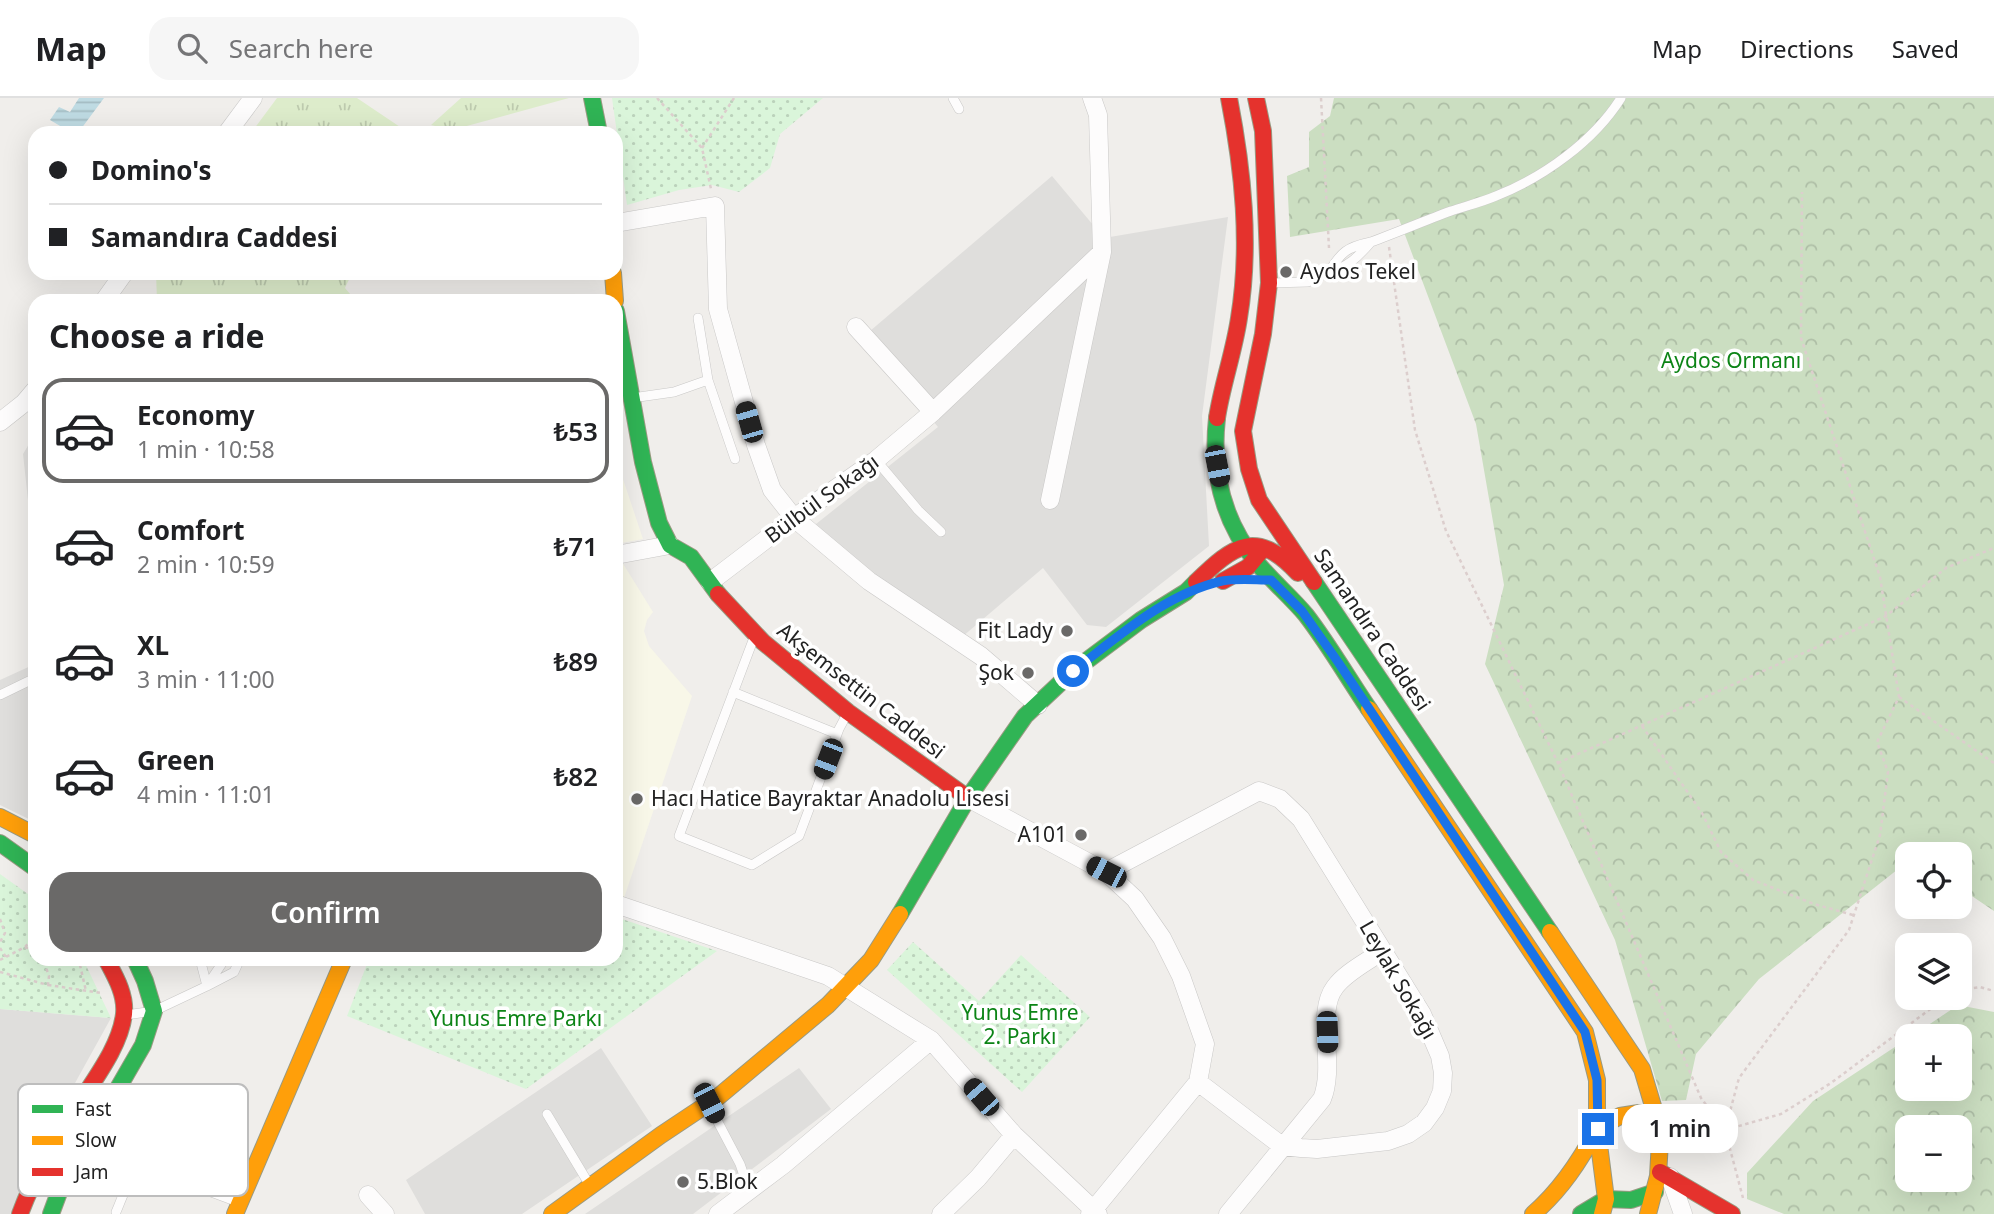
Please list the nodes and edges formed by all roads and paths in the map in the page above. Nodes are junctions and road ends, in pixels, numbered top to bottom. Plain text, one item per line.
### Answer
1 (253, 98) edge
2 (592, 98) edge
3 (657, 98) edge
4 (734, 98) edge
5 (953, 98) edge
6 (1092, 98) edge
7 (1229, 98) edge
8 (1256, 98) edge
9 (1321, 98) edge
10 (1621, 98) edge
11 (959, 109) dead end
12 (232, 126) edge
13 (598, 126) edge
14 (702, 148) junction
15 (1802, 192) dead end
16 (715, 206) junction
17 (623, 222) edge
18 (1387, 236) junction
19 (1102, 252) junction
20 (1329, 272) junction
21 (1269, 283) junction
22 (698, 318) dead end
23 (856, 327) dead end
24 (623, 354) edge
25 (708, 380) junction
26 (28, 398) edge
27 (630, 398) junction
28 (933, 412) junction
29 (0, 422) edge
30 (735, 458) dead end
31 (876, 460) junction
32 (1050, 500) dead end
33 (1259, 500) junction
34 (1226, 512) junction
35 (794, 518) junction
36 (941, 532) dead end
37 (670, 545) junction
38 (1242, 546) junction
39 (1265, 547) junction
40 (1994, 548) edge
41 (623, 554) edge
42 (1223, 556) junction
43 (1255, 561) junction
44 (1271, 580) junction
45 (1223, 581) junction
46 (710, 582) junction
47 (1186, 592) junction
48 (1886, 616) junction
49 (1339, 618) junction
50 (756, 635) junction
51 (28, 681) edge
52 (733, 692) junction
53 (0, 695) edge
54 (1899, 697) junction
55 (1038, 705) junction
56 (848, 712) junction
57 (1642, 726) junction
58 (837, 734) junction
59 (1558, 763) junction
60 (1994, 763) edge
61 (968, 798) junction
62 (0, 817) edge
63 (28, 831) edge
64 (0, 843) edge
65 (28, 863) edge
66 (1106, 872) junction
67 (623, 906) edge
68 (1854, 915) junction
69 (0, 919) edge
70 (0, 942) edge
71 (28, 944) edge
72 (25, 947) junction
73 (0, 948) edge
74 (28, 948) edge
75 (1382, 951) junction
76 (6, 957) junction
77 (0, 960) edge
78 (46, 966) edge
79 (78, 966) edge
80 (110, 966) edge
81 (138, 966) edge
82 (202, 966) edge
83 (220, 966) edge
84 (237, 966) edge
85 (341, 966) edge
86 (0, 972) edge
87 (48, 985) junction
88 (207, 986) junction
89 (846, 987) junction
90 (1972, 988) edge
91 (86, 991) junction
92 (1994, 991) edge
93 (122, 996) junction
94 (1929, 1010) edge
95 (154, 1011) junction
96 (124, 1016) junction
97 (931, 1041) junction
98 (1198, 1082) junction
99 (91, 1084) edge
100 (120, 1084) edge
101 (709, 1103) junction
102 (547, 1114) dead end
103 (1598, 1129) junction
104 (1659, 1130) junction
105 (1725, 1130) junction
106 (1014, 1135) junction
107 (1282, 1146) junction
108 (1665, 1175) junction
109 (248, 1183) edge
110 (590, 1186) junction
111 (749, 1191) junction
112 (1655, 1192) junction
113 (368, 1195) dead end
114 (26, 1196) edge
115 (58, 1196) edge
116 (123, 1196) edge
117 (208, 1196) edge
118 (1745, 1202) dead end
119 (1604, 1207) edge
120 (237, 1209) edge
121 (116, 1212) dead end
122 (1094, 1212) edge
123 (20, 1214) edge
124 (51, 1214) edge
125 (385, 1214) edge
126 (552, 1214) edge
127 (718, 1214) edge
128 (941, 1214) edge
129 (1228, 1214) edge
130 (1533, 1214) edge
131 (1581, 1214) edge
132 (1648, 1214) edge
133 (1683, 1214) edge
134 (1732, 1214) edge

1 - 12 street
2 - 13 main road
3 - 14 path
4 - 14 path
5 - 11 lane
6 - 19 street
7 - 34 main road
8 - 21 main road, Samandıra Caddesi
9 - 20 path
10 - 18 lane
14 - 16 path
15 - 48 path
16 - 17 street
16 - 35 street
18 - 20 lane
18 - 59 path
19 - 28 street, Bülbül Sokağı
19 - 32 street
20 - 21 lane
21 - 33 main road, Samandıra Caddesi
22 - 25 lane
23 - 28 street
24 - 27 main road
25 - 27 lane
25 - 30 lane
26 - 29 street
27 - 37 main road
28 - 31 street, Bülbül Sokağı
31 - 35 street, Bülbül Sokağı
31 - 36 lane
33 - 39 main road
33 - 49 main road, Samandıra Caddesi
34 - 38 main road
34 - 42 main road
35 - 46 street, Bülbül Sokağı
35 - 55 street
37 - 41 street
37 - 46 main road, Akşemsettin Caddesi
38 - 39 main road
38 - 42 main road
38 - 43 main road
39 - 43 main road
39 - 49 main road
40 - 48 path
42 - 47 main road
43 - 44 main road
43 - 45 main road
44 - 45 main road
44 - 103 main road
45 - 47 main road
46 - 50 main road, Akşemsettin Caddesi
47 - 55 main road
48 - 54 path
48 - 57 path
49 - 104 main road, Samandıra Caddesi
50 - 52 lane
50 - 56 main road, Akşemsettin Caddesi
51 - 53 lane
52 - 58 lane
52 - 58 lane
54 - 60 path
54 - 68 path
55 - 61 main road
56 - 58 lane
56 - 61 main road, Akşemsettin Caddesi
57 - 59 path
57 - 68 path
59 - 105 path
61 - 66 street
61 - 89 main road
62 - 63 main road
64 - 65 main road
66 - 75 street, Leylak Sokağı
66 - 98 street
67 - 89 street
68 - 105 path
69 - 70 path
71 - 72 path
72 - 74 path
72 - 76 path
73 - 76 path
75 - 107 street
75 - 107 street, Leylak Sokağı
76 - 77 path
78 - 87 path
79 - 91 path
80 - 93 main road
81 - 95 main road
82 - 88 lane
83 - 88 lane
84 - 88 lane
85 - 109 main road
86 - 87 path
87 - 91 path
88 - 95 lane
89 - 97 street
89 - 101 main road
90 - 92 path
91 - 93 path
93 - 96 main road
94 - 105 path
95 - 96 lane
95 - 100 main road
96 - 99 main road
97 - 106 street
97 - 111 street
98 - 107 street
98 - 122 street
101 - 110 main road
101 - 111 lane
102 - 110 lane
103 - 104 main road
103 - 119 main road
103 - 130 main road
104 - 105 path
104 - 108 main road, Samandıra Caddesi
105 - 118 path
106 - 122 street
106 - 128 street
107 - 129 street
108 - 112 main road, Samandıra Caddesi
108 - 133 street
108 - 134 main road
110 - 126 main road
111 - 127 street
112 - 119 main road
112 - 132 main road, Samandıra Caddesi
113 - 125 street
114 - 123 main road
115 - 124 main road
116 - 121 lane
117 - 120 lane
119 - 131 main road

